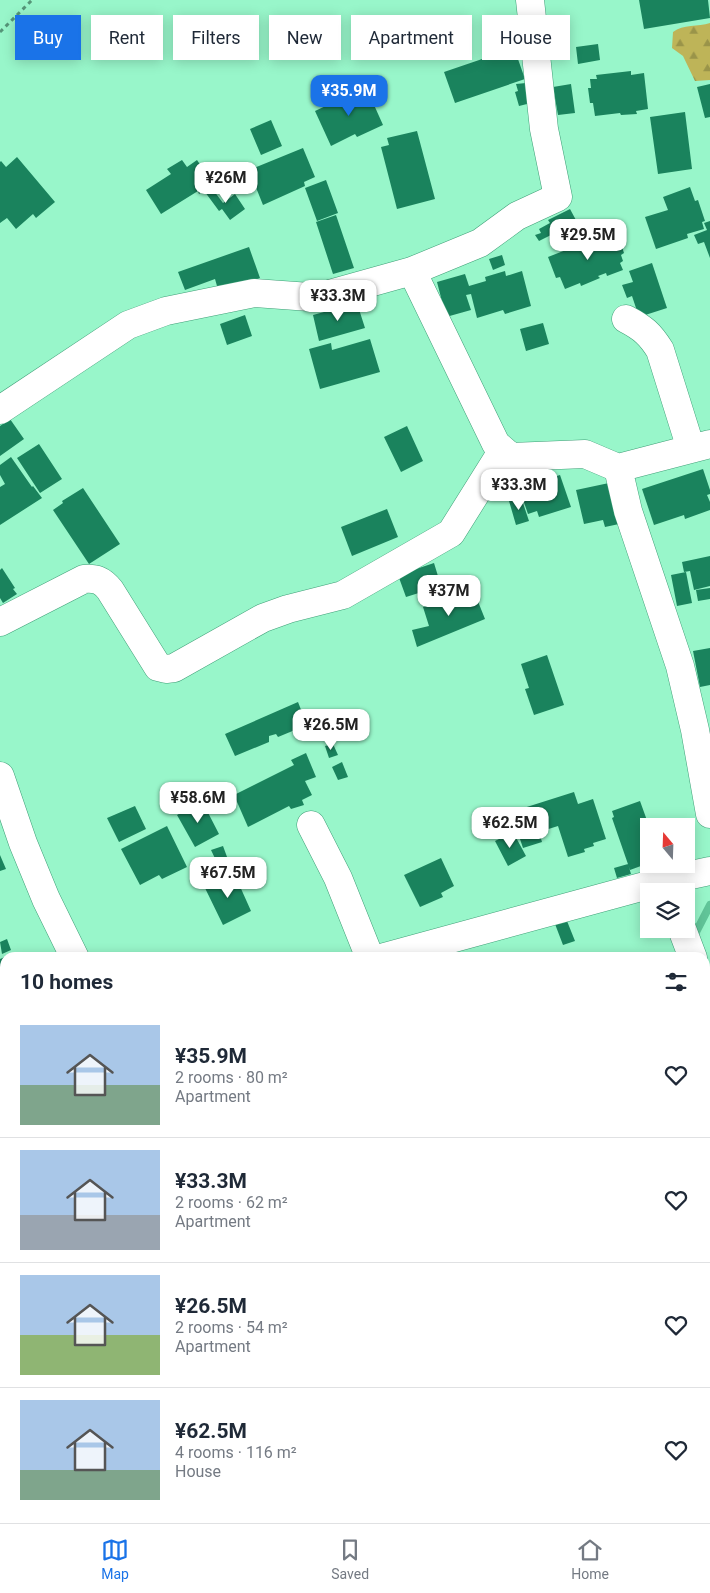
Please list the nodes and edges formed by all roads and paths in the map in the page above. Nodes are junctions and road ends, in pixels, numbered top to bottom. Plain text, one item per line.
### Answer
1 (32, 0) edge
2 (530, 0) edge
3 (0, 32) edge
4 (412, 271) junction
5 (626, 319) dead end
6 (0, 410) edge
7 (700, 447) edge
8 (503, 450) junction
9 (618, 468) junction
10 (0, 622) edge
11 (0, 776) edge
12 (710, 814) edge
13 (311, 825) dead end
14 (710, 871) edge
15 (674, 883) edge
16 (640, 892) edge
17 (685, 938) edge
18 (72, 952) edge
19 (368, 952) edge
20 (405, 952) edge
21 (691, 952) edge

1 - 3 path
2 - 4 street
4 - 6 street
4 - 8 street
5 - 7 street
7 - 9 street
8 - 9 street
8 - 10 street
9 - 12 street
11 - 18 street
13 - 19 street
14 - 15 street
16 - 20 street
17 - 21 street

